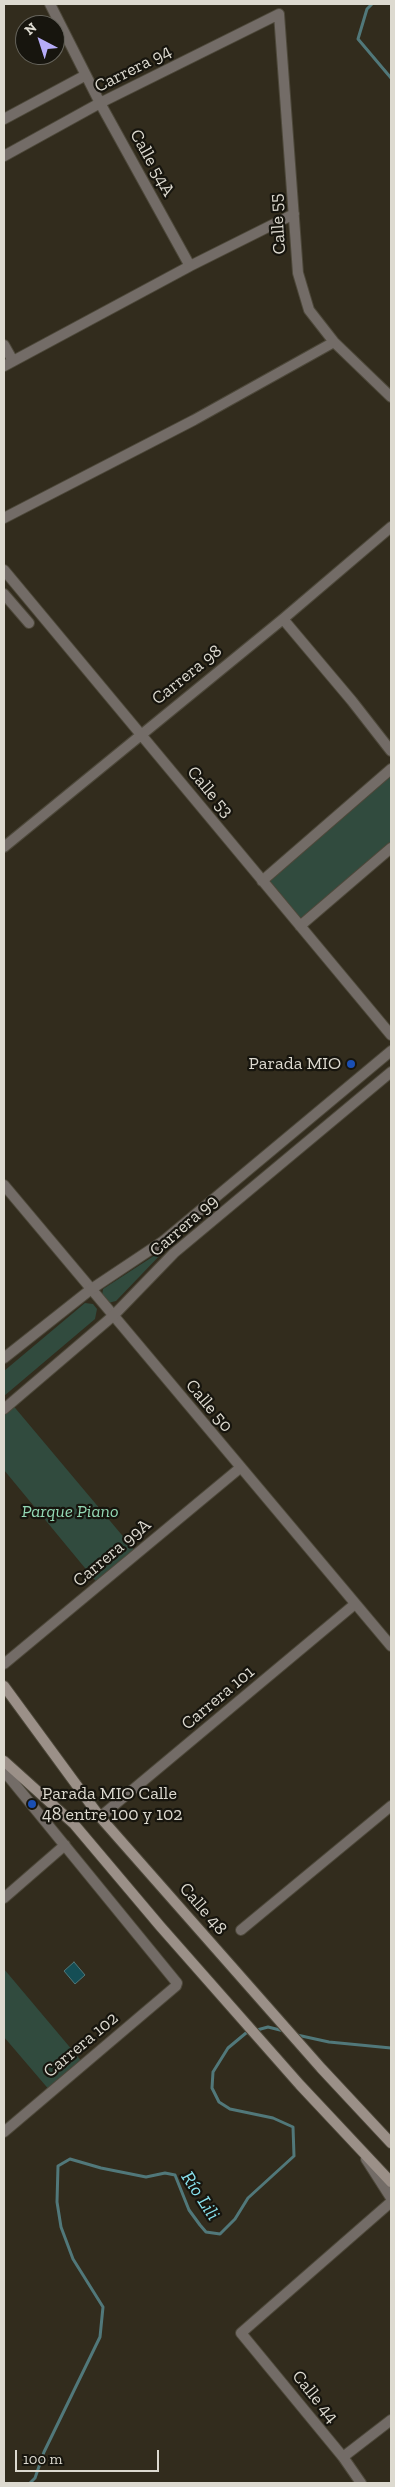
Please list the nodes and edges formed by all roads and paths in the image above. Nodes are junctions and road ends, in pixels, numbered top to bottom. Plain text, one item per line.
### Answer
1 (50, 4) edge
2 (279, 14) joint
3 (86, 75) junction
4 (100, 103) junction
5 (4, 119) edge
6 (4, 156) edge
7 (294, 214) junction
8 (190, 266) junction
9 (334, 342) junction
10 (4, 345) edge
11 (8, 363) edge
12 (391, 397) edge
13 (4, 518) edge
14 (391, 527) edge
15 (4, 570) edge
16 (4, 594) edge
17 (283, 619) junction
18 (29, 624) dead end
19 (141, 734) junction
20 (391, 751) edge
21 (391, 770) edge
22 (4, 847) edge
23 (391, 848) edge
24 (262, 881) junction
25 (300, 926) junction
26 (391, 1035) edge
27 (391, 1051) edge
28 (391, 1072) edge
29 (4, 1185) edge
30 (90, 1290) junction
31 (113, 1316) junction
32 (4, 1358) edge
33 (4, 1408) edge
34 (240, 1468) junction
35 (356, 1604) junction
36 (391, 1646) edge
37 (4, 1664) edge
38 (4, 1686) edge
39 (4, 1761) edge
40 (4, 1771) edge
41 (391, 1806) edge
42 (100, 1817) junction
43 (66, 1845) junction
44 (4, 1898) edge
45 (241, 1930) dead end
46 (4, 2132) edge
47 (391, 2143) edge
48 (355, 2144) junction
49 (391, 2182) edge
50 (391, 2200) edge
51 (391, 2420) edge
52 (343, 2457) junction
53 (361, 2483) edge

1 - 3 street, Calle 54A
2 - 4 street, Carrera 94
2 - 7 street, Calle 55
3 - 4 street, Calle 54A
3 - 5 street
4 - 6 street, Carrera 94
4 - 8 street, Calle 54A
7 - 8 street
7 - 9 street, Calle 55
8 - 11 street
9 - 12 street, Calle 55
9 - 13 street
10 - 11 street
14 - 17 street, Carrera 98
15 - 19 street, Calle 53
16 - 18 street
17 - 19 street, Carrera 98
17 - 20 street
19 - 22 street, Carrera 98
19 - 24 street, Calle 53
21 - 24 street
23 - 25 street
24 - 25 street, Calle 53
25 - 26 street, Calle 53
27 - 30 street, Carrera 99
28 - 31 street, Carrera 99
29 - 30 street, Calle 50
30 - 31 street, Calle 50
30 - 32 street, Carrera 99
31 - 33 street, Carrera 99
31 - 34 street, Calle 50
34 - 35 street, Calle 50
34 - 37 street, Carrera 99A
35 - 36 street, Calle 50
35 - 42 street, Carrera 101
38 - 42 main road, Calle 48
39 - 48 main road
40 - 43 street
41 - 45 street
42 - 47 main road, Calle 48
43 - 44 street
43 - 46 street, Carrera 102
48 - 49 main road
48 - 50 street
50 - 52 street, Calle 44
51 - 52 street
52 - 53 street, Calle 44

